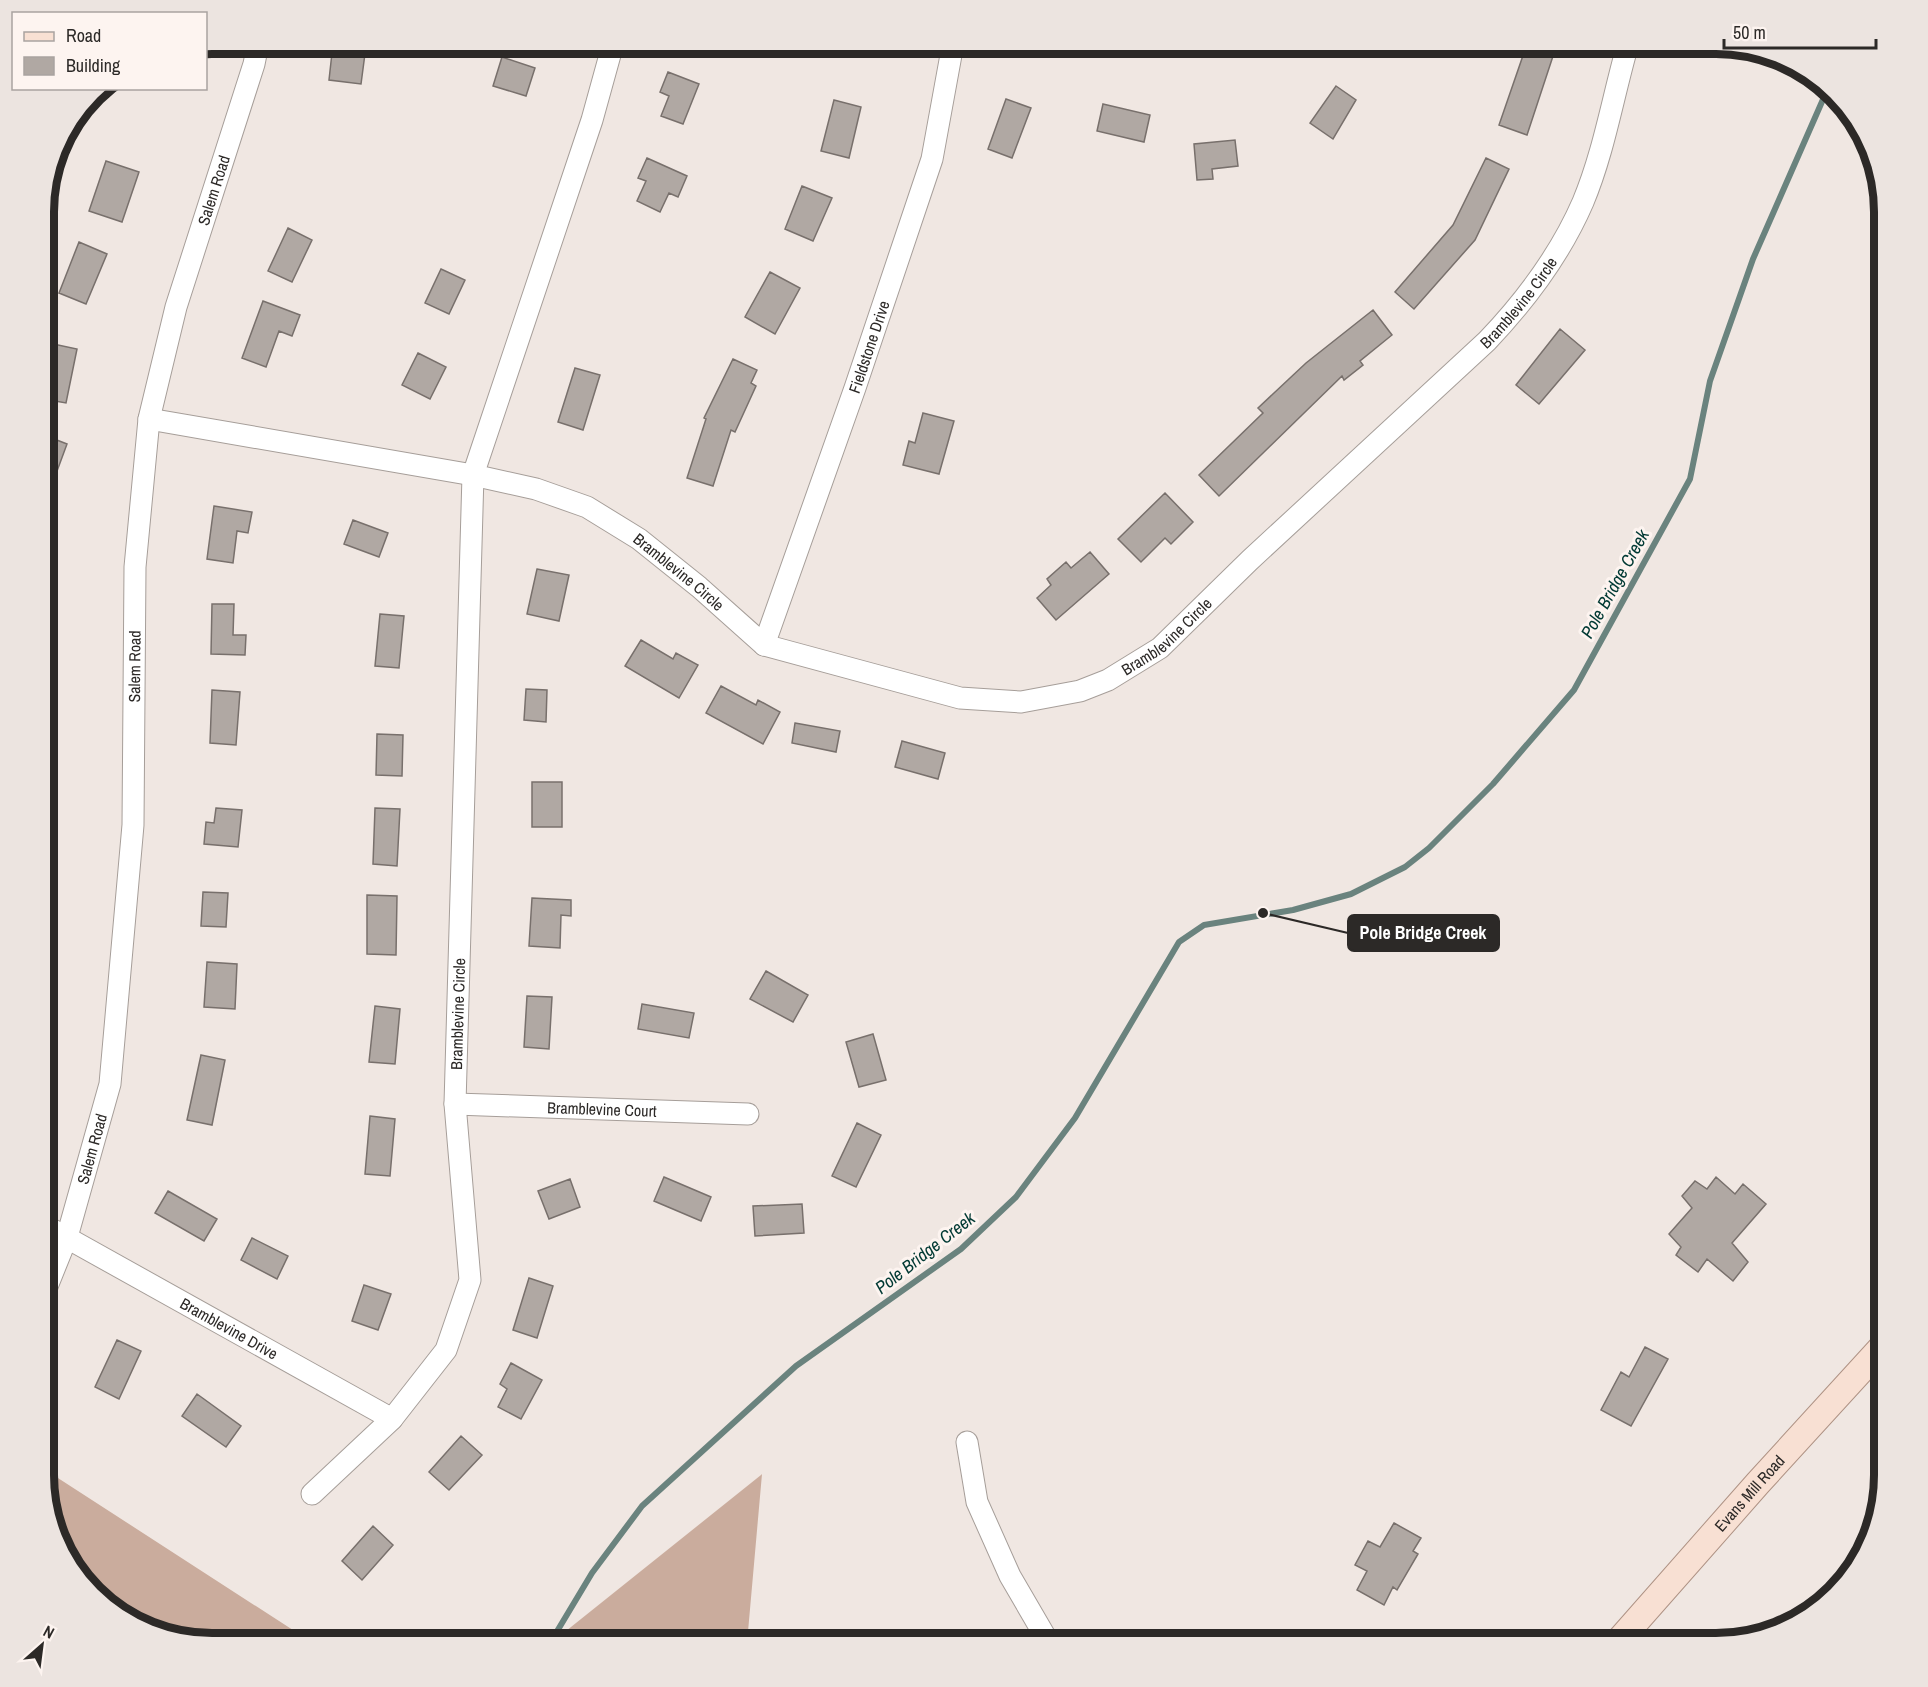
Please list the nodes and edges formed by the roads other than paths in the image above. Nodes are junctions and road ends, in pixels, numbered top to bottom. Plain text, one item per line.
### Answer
1 (256, 54) edge
2 (610, 54) edge
3 (951, 54) edge
4 (1625, 54) edge
5 (149, 419) junction
6 (473, 475) junction
7 (764, 645) junction
8 (455, 1104) junction
9 (748, 1114) dead end
10 (54, 1230) edge
11 (67, 1237) junction
12 (54, 1269) edge
13 (1874, 1356) edge
14 (392, 1419) junction
15 (967, 1442) dead end
16 (312, 1494) dead end
17 (1043, 1633) edge
18 (1627, 1633) edge

1 - 5 street, Salem Road
2 - 6 street, Bramblevine Circle
3 - 7 street, Fieldstone Drive
4 - 7 street, Bramblevine Circle
5 - 6 street, Bramblevine Circle
5 - 11 street, Salem Road
6 - 7 street, Bramblevine Circle
6 - 8 street, Bramblevine Circle
8 - 9 street, Bramblevine Court
8 - 14 street, Bramblevine Circle
10 - 11 street, Bramblevine Drive
11 - 12 street, Salem Road
11 - 14 street, Bramblevine Drive
13 - 18 main road, Evans Mill Road
14 - 16 street, Bramblevine Circle
15 - 17 street

